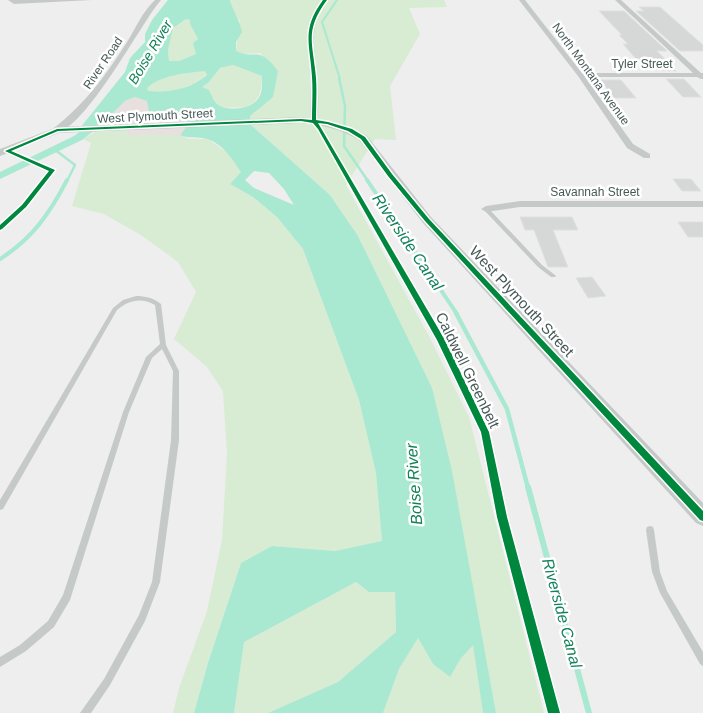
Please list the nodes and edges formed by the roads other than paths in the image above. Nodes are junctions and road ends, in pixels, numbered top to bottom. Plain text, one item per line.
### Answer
1 (89, 0) edge
2 (158, 0) edge
3 (325, 0) edge
4 (522, 0) edge
5 (618, 0) edge
6 (11, 1) edge
7 (580, 75) junction
8 (702, 76) edge
9 (314, 121) junction
10 (57, 130) junction
11 (0, 153) edge
12 (647, 156) dead end
13 (703, 204) edge
14 (486, 209) joint
15 (553, 276) dead end
16 (163, 345) junction
17 (0, 507) edge
18 (703, 517) edge
19 (650, 530) dead end
20 (703, 660) edge
21 (0, 662) edge
22 (86, 713) edge

1 - 6 street
2 - 10 street, River Road
3 - 9 street
4 - 7 street, North Montana Avenue
5 - 8 street
7 - 8 street, Tyler Street
7 - 12 street, North Montana Avenue
9 - 10 street, West Plymouth Street
9 - 18 street, West Plymouth Street
10 - 11 street
13 - 14 street, Savannah Street
14 - 15 lane
16 - 17 lane
16 - 21 lane
16 - 22 lane
19 - 20 lane

